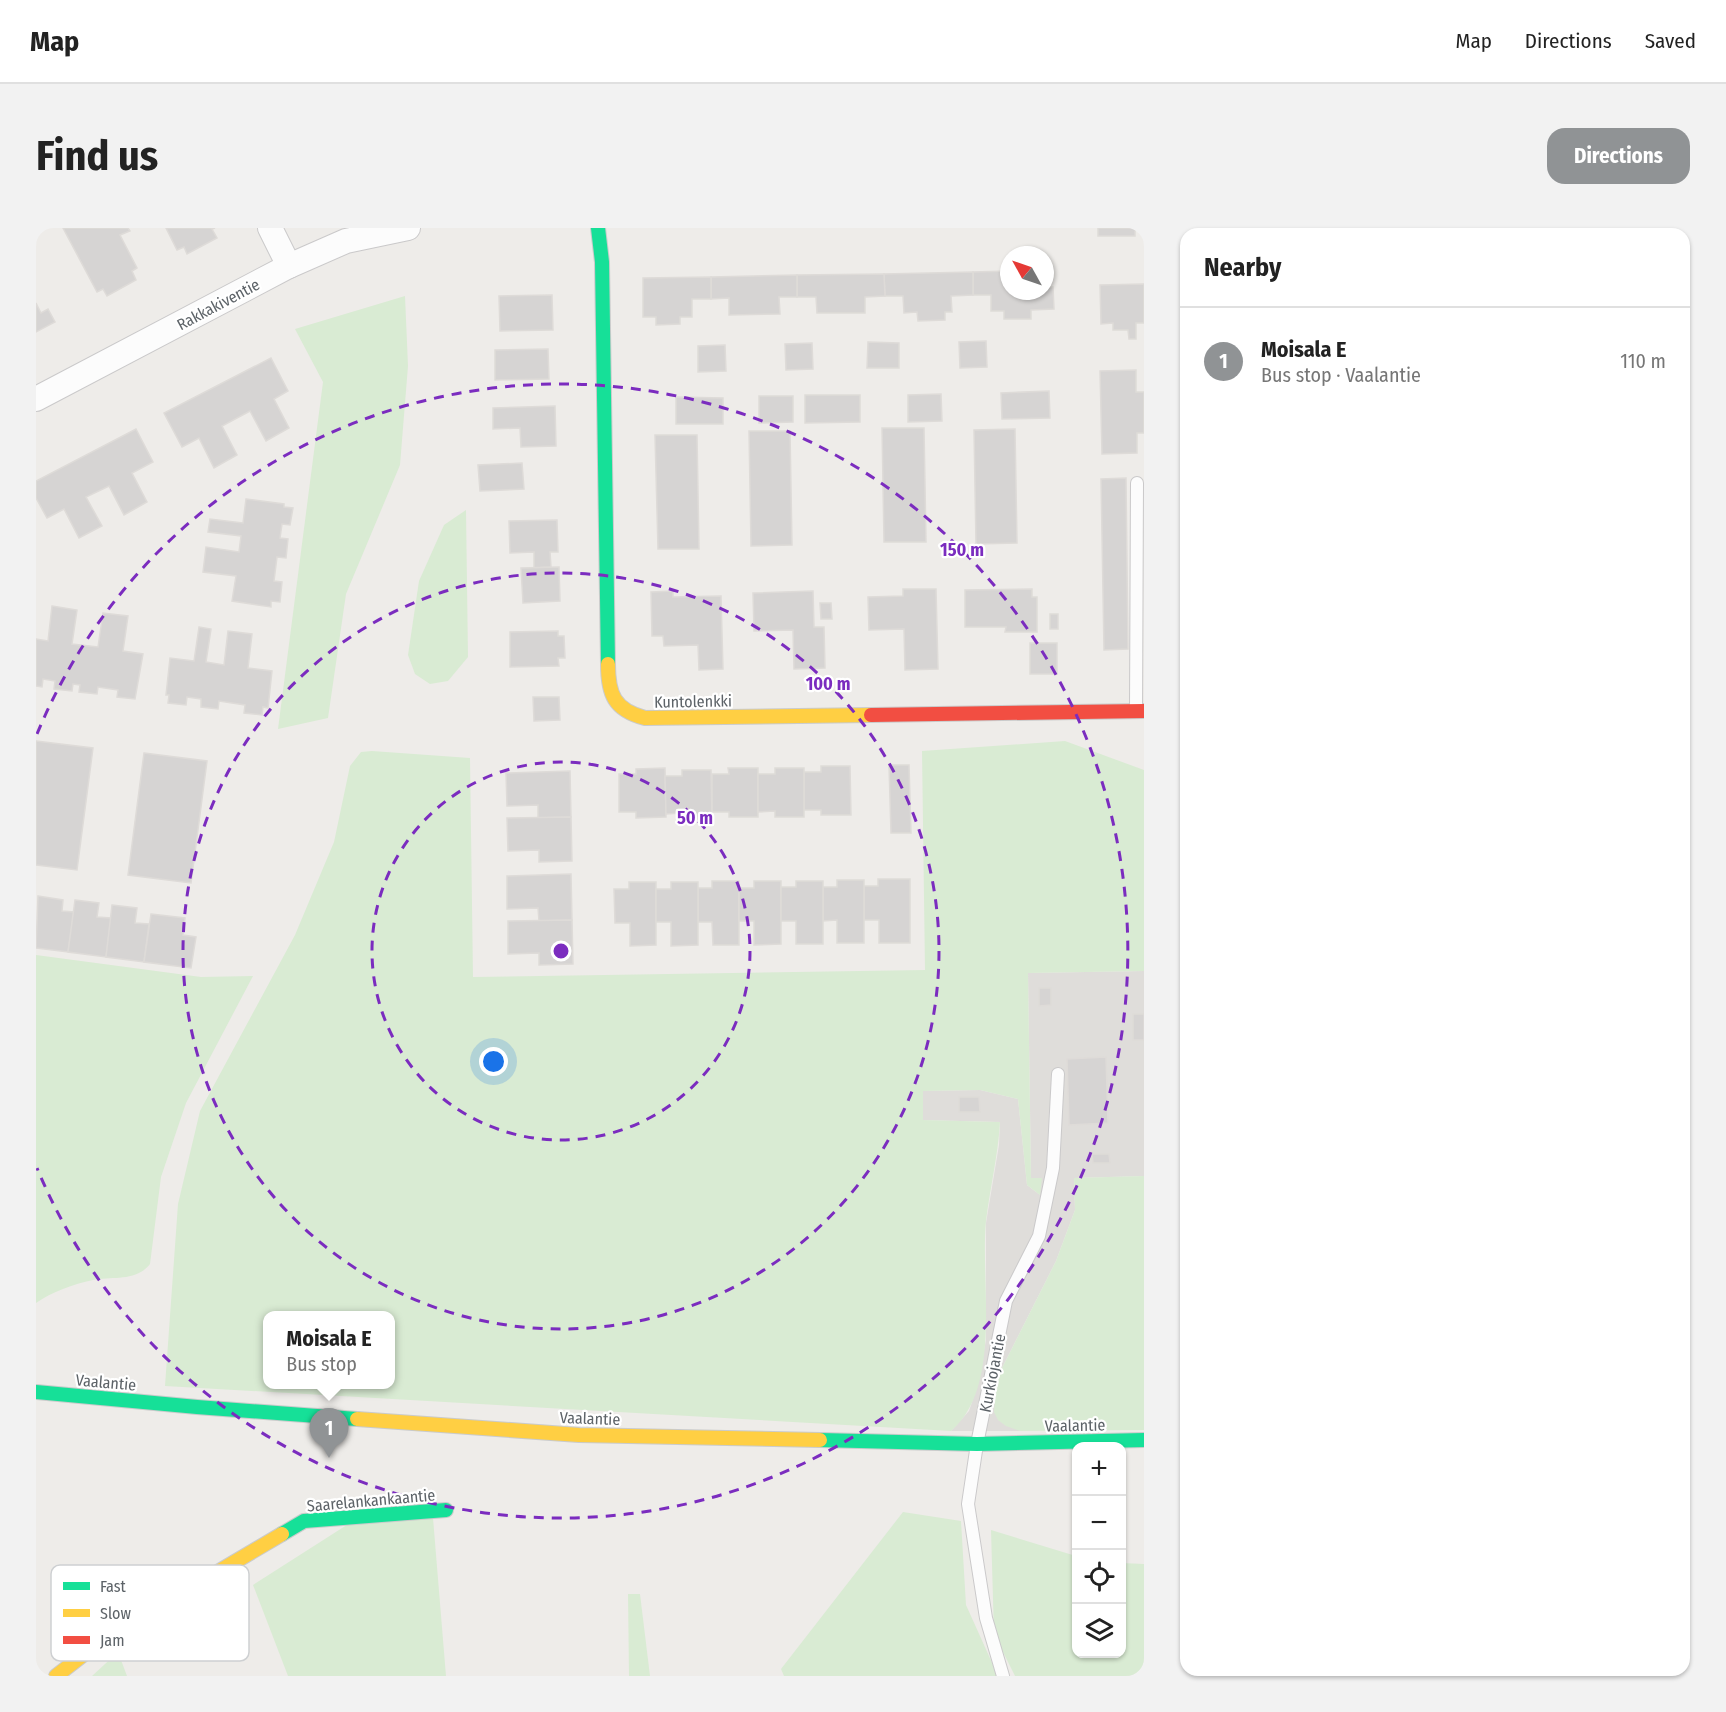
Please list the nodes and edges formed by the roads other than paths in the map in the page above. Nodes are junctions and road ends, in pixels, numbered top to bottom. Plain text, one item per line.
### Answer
1 (270, 228) edge
2 (408, 228) edge
3 (598, 228) edge
4 (289, 266) junction
5 (36, 399) edge
6 (1137, 483) dead end
7 (1140, 711) edge
8 (1058, 1074) dead end
9 (36, 1392) edge
10 (1144, 1440) edge
11 (977, 1444) junction
12 (446, 1510) dead end
13 (230, 1565) edge
14 (75, 1661) edge
15 (56, 1676) edge
16 (1004, 1676) edge

1 - 4 street
2 - 4 street, Rakkakiventie
3 - 7 street, Kuntolenkki
4 - 5 street, Rakkakiventie
6 - 7 lane
8 - 11 lane, Kurkiojantie
9 - 11 street, Vaalantie
10 - 11 street, Vaalantie
11 - 16 lane, Kurkiojantie
12 - 13 street, Saarelankankaantie
14 - 15 street, Saarelankankaantie

